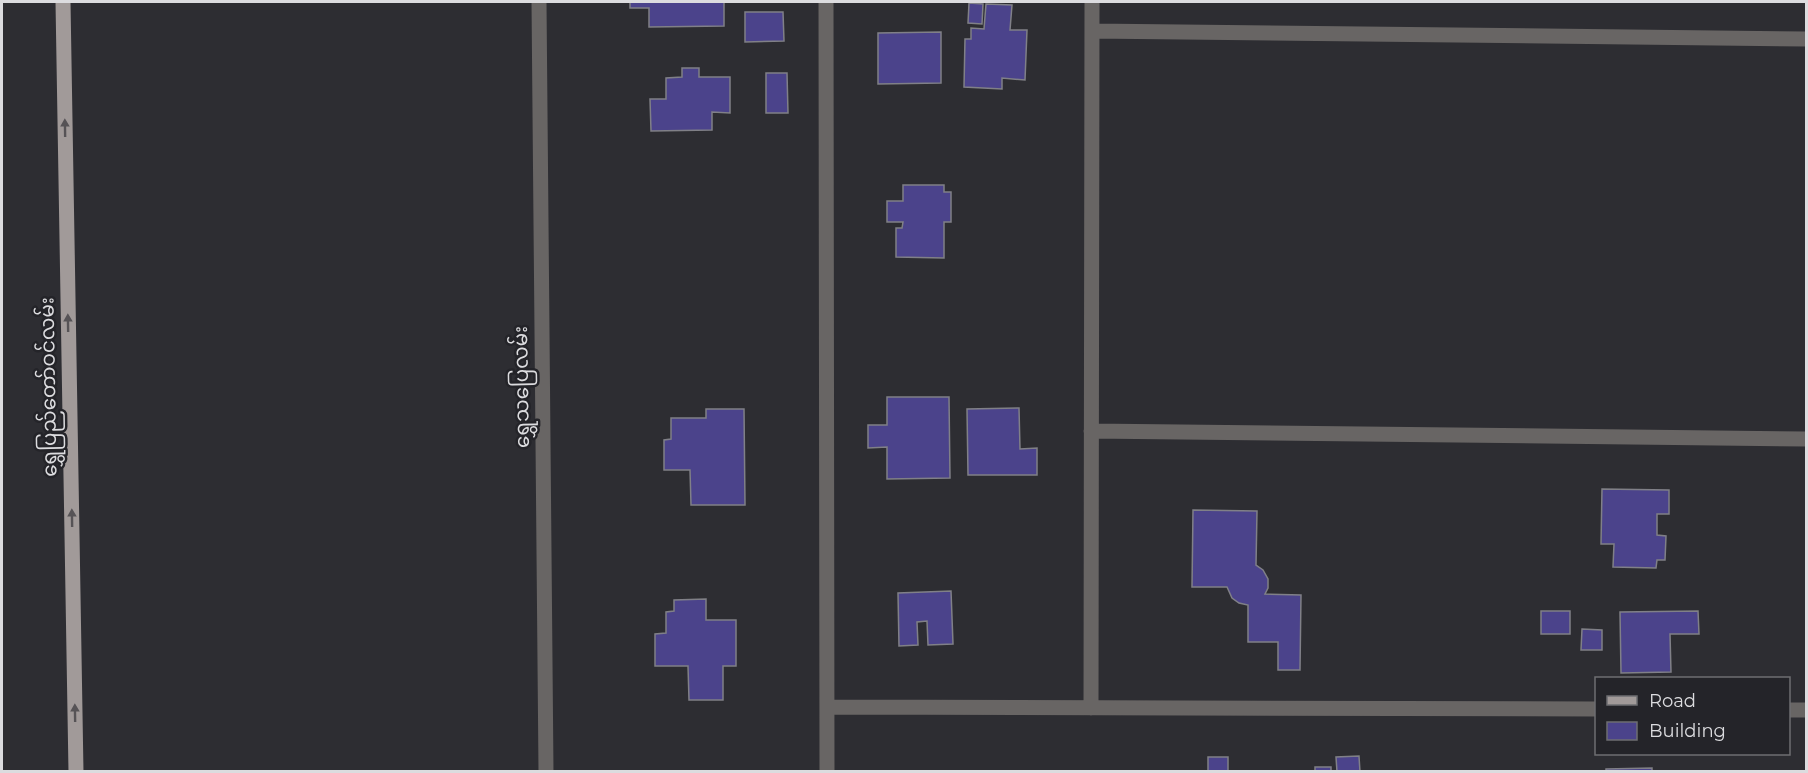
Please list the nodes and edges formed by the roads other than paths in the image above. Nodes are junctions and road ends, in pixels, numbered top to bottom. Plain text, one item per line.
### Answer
1 (63, 2) edge
2 (539, 2) edge
3 (826, 2) edge
4 (1092, 2) edge
5 (1092, 31) junction
6 (1806, 39) edge
7 (1091, 431) junction
8 (1806, 439) edge
9 (827, 707) junction
10 (1090, 708) junction
11 (1595, 709) edge
12 (1790, 710) edge
13 (1806, 710) edge
14 (76, 771) edge
15 (546, 771) edge
16 (827, 771) edge

14 -> 1 main road, ရွှေပြည်တော်ဝင်လမ်း
2 - 15 street, ရွှေသပြေလမ်း
3 - 9 street
4 - 5 street
5 - 6 street
5 - 7 street
7 - 8 street
7 - 10 street
9 - 10 street
9 - 16 street
10 - 11 street
12 - 13 street

